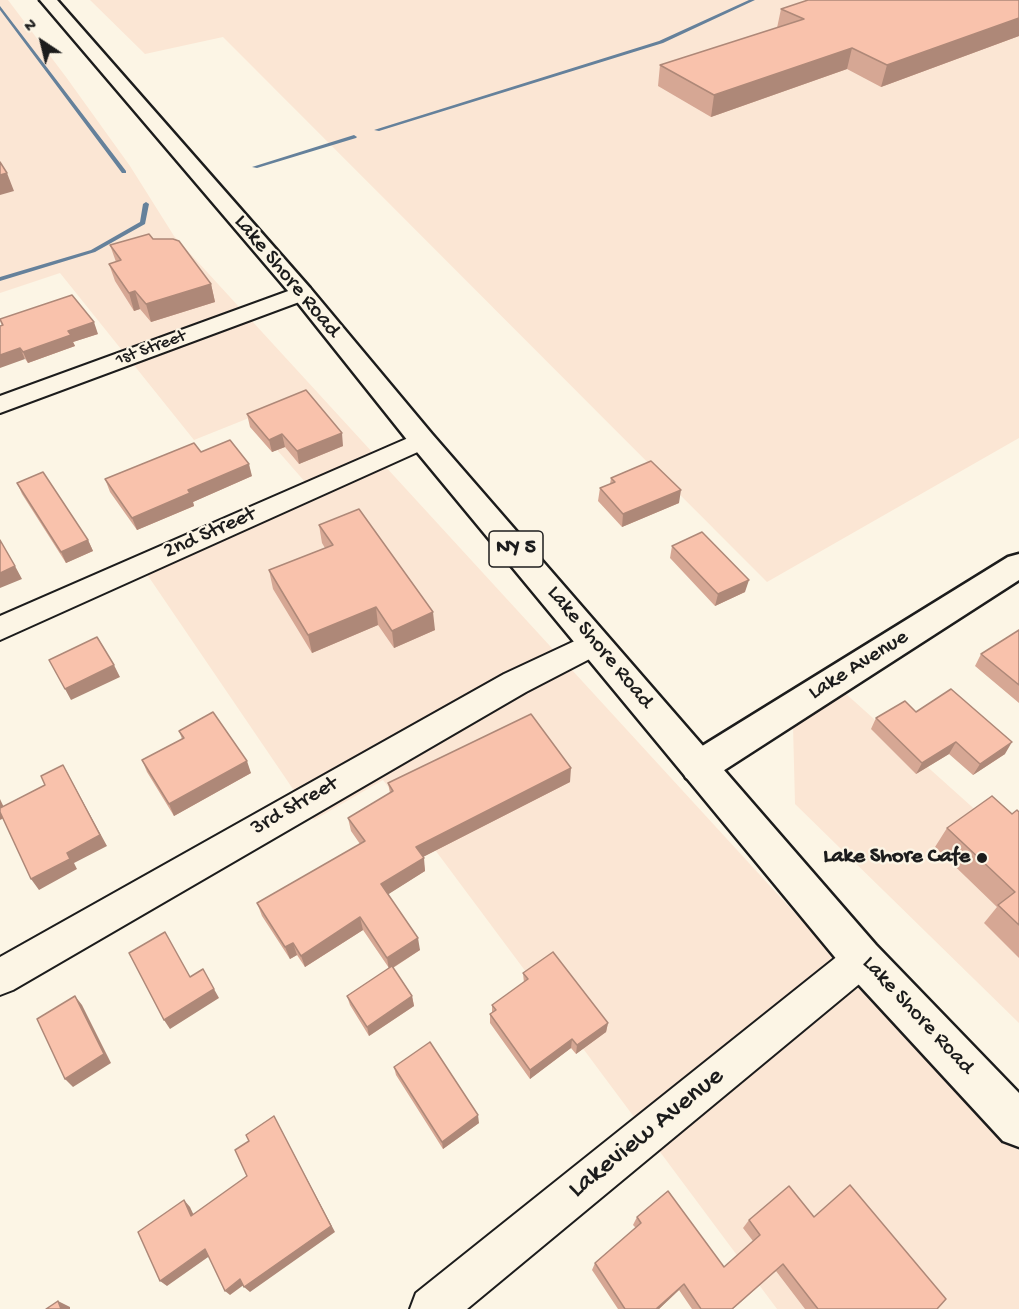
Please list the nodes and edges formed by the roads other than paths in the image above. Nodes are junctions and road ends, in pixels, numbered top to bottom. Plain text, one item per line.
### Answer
1 (48, 0) edge
2 (302, 293) junction
3 (0, 405) edge
4 (422, 440) junction
5 (1019, 565) edge
6 (0, 629) edge
7 (594, 643) junction
8 (699, 767) junction
9 (862, 959) junction
10 (0, 977) edge
11 (1019, 1125) edge
12 (432, 1309) edge

1 - 2 main road, Lake Shore Road / NY 5
2 - 3 street, 1st Street
2 - 4 main road, Lake Shore Road / NY 5
4 - 6 street, 2nd Street
4 - 7 main road, Lake Shore Road / NY 5
5 - 8 main road, Lake Avenue
7 - 8 main road, Lake Shore Road / NY 5
7 - 10 street, 3rd Street
8 - 9 main road, Lake Shore Road / NY 5
9 - 11 main road, Lake Shore Road / NY 5
9 - 12 street, Lakeview Avenue

